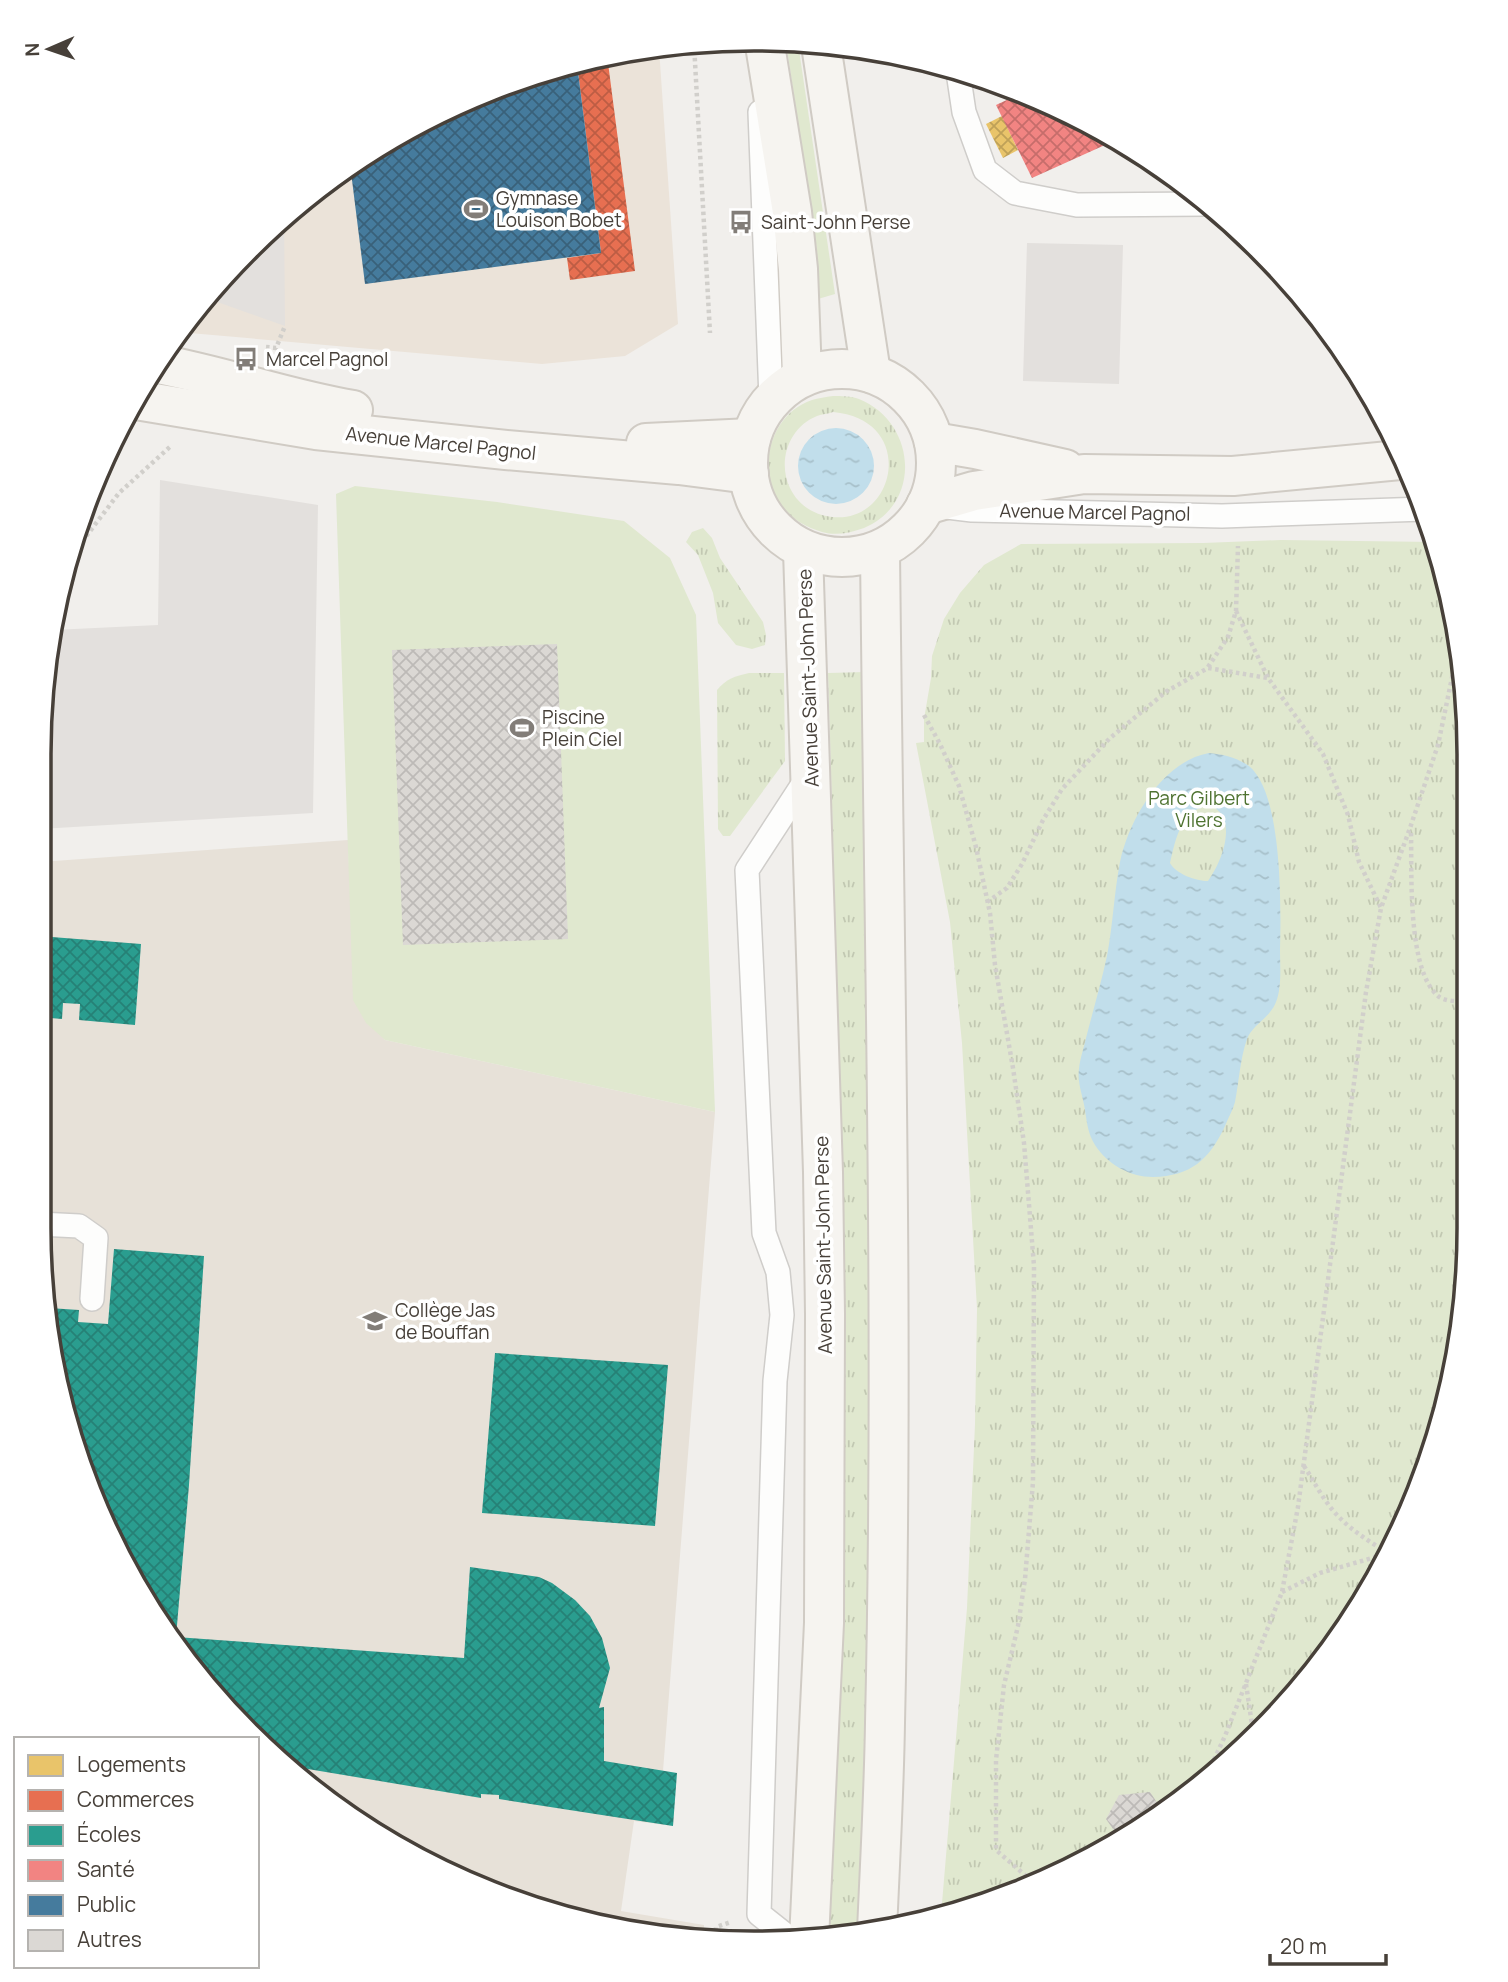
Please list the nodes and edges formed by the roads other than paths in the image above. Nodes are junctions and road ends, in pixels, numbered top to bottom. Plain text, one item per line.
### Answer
1 (757, 51) edge
2 (766, 51) edge
3 (822, 54) edge
4 (959, 82) edge
5 (1192, 204) edge
6 (167, 366) edge
7 (871, 373) junction
8 (802, 376) junction
9 (771, 399) junction
10 (145, 402) edge
11 (934, 442) junction
12 (750, 456) junction
13 (1395, 465) edge
14 (1084, 474) junction
15 (926, 505) junction
16 (1413, 509) edge
17 (803, 550) junction
18 (880, 550) junction
19 (811, 772) junction
20 (51, 1225) edge
21 (92, 1299) dead end
22 (825, 1314) junction
23 (782, 1315) junction
24 (877, 1920) edge
25 (810, 1929) edge
26 (780, 1930) edge

1 - 9 lane
2 - 8 main road
3 - 7 main road
4 - 5 lane
6 - 12 main road, Avenue Marcel Pagnol
7 - 8 main road
7 - 11 main road
8 - 9 main road
9 - 12 main road
10 - 12 main road, Avenue Marcel Pagnol
11 - 14 main road, Avenue Marcel Pagnol
11 - 15 main road
12 - 17 main road
13 - 14 main road, Avenue Marcel Pagnol
14 - 15 main road, Avenue Marcel Pagnol
15 - 16 lane, Avenue Marcel Pagnol
15 - 18 main road
17 - 18 main road
17 - 19 main road, Avenue Saint-John Perse
18 - 24 main road
19 - 22 main road, Avenue Saint-John Perse
19 - 23 lane
20 - 21 lane
22 - 23 lane
22 - 25 main road, Avenue Saint-John Perse
23 - 26 lane

